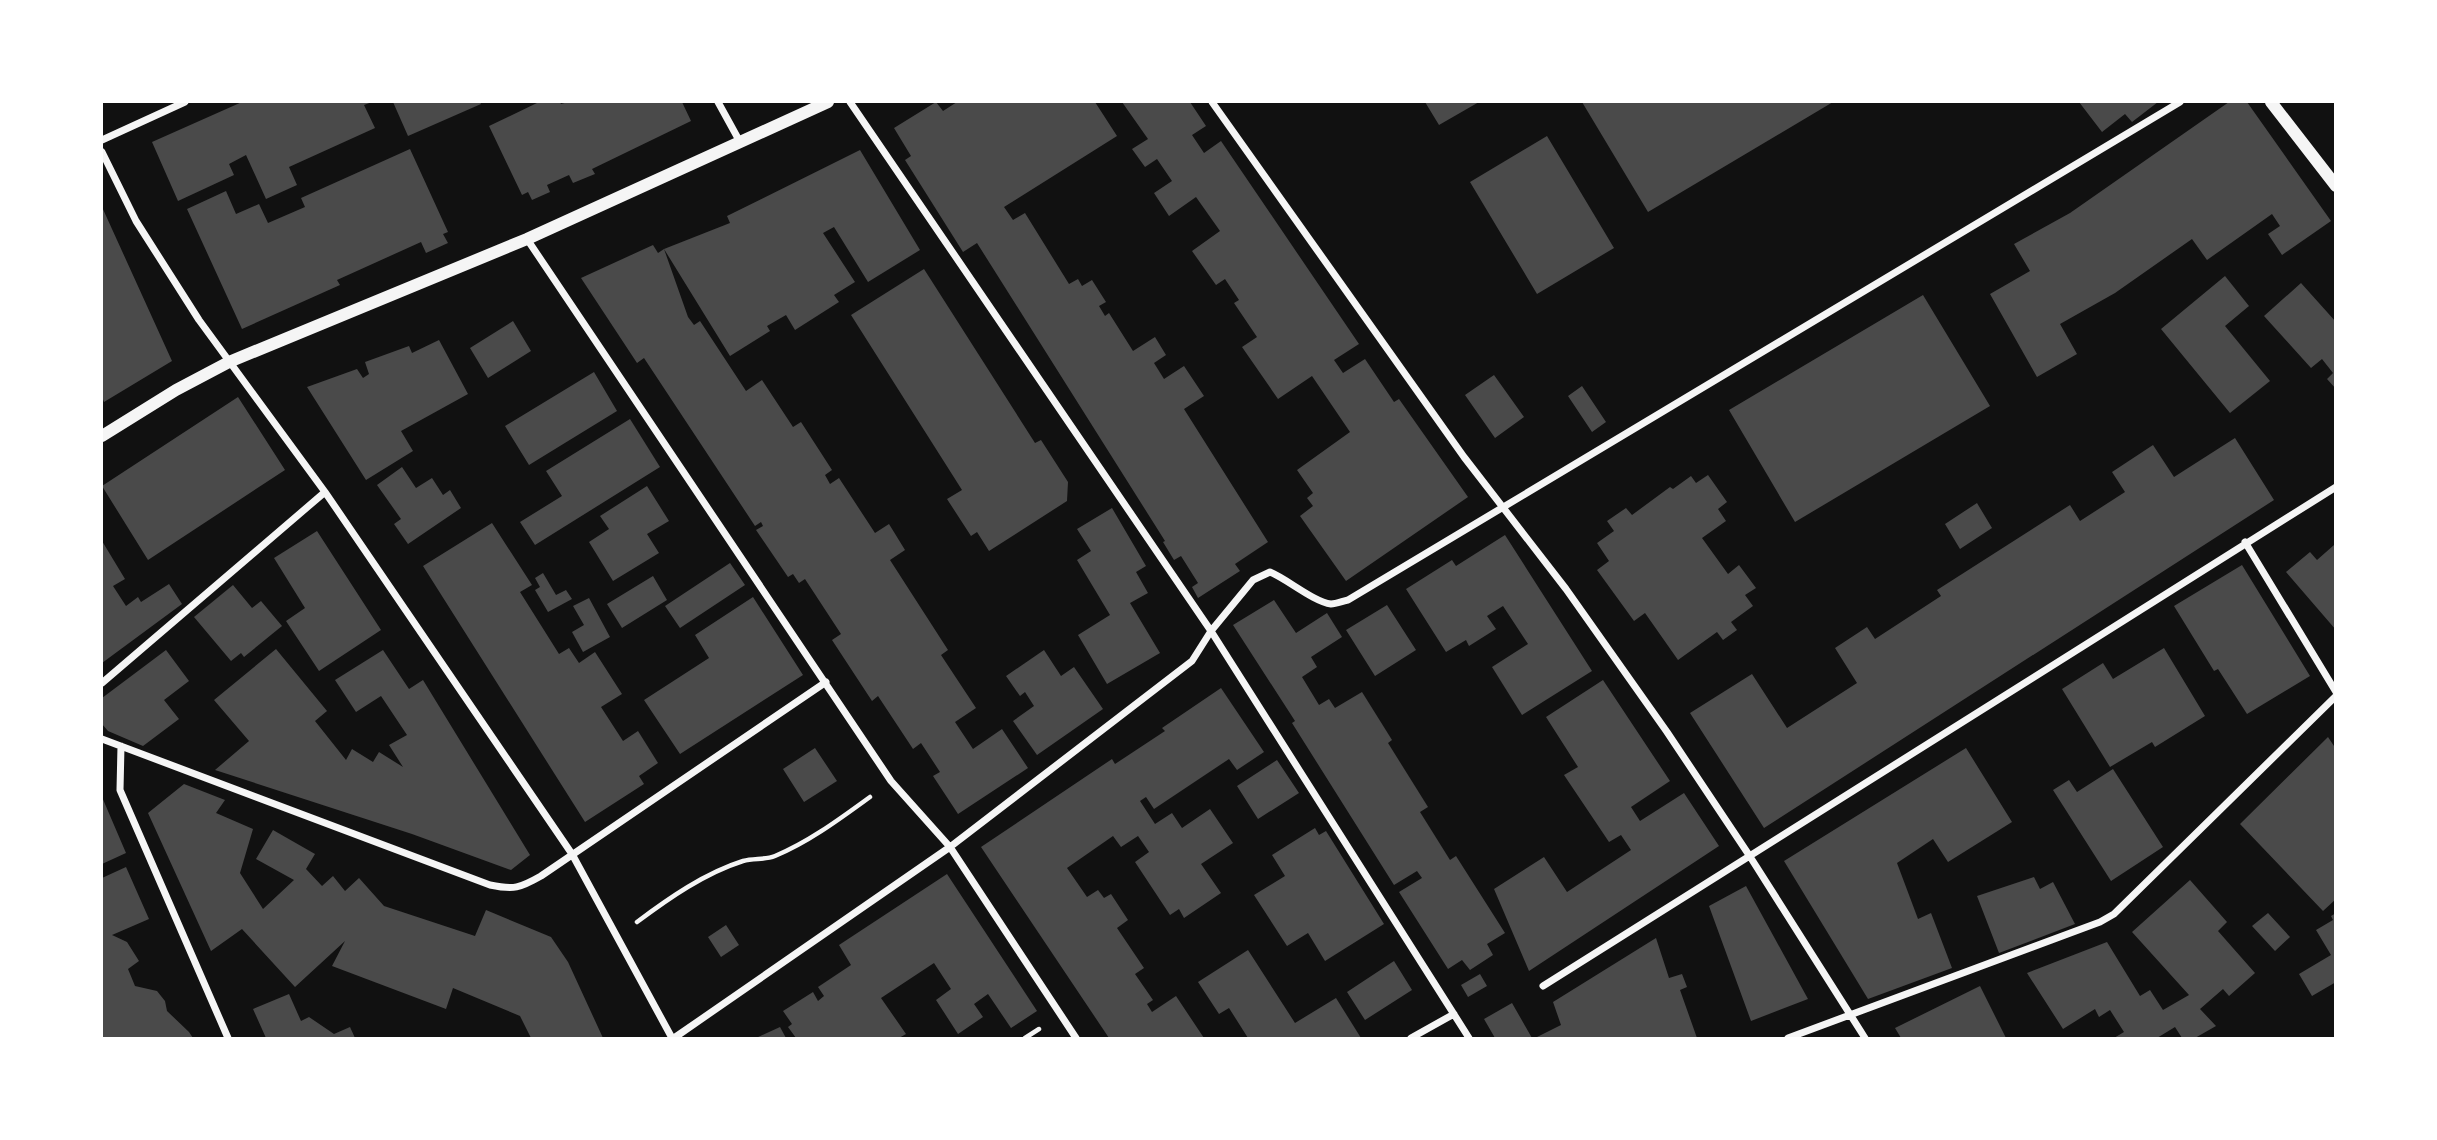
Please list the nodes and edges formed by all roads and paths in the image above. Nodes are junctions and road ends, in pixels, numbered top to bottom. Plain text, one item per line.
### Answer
1 (185, 102) edge
2 (718, 102) edge
3 (828, 102) edge
4 (850, 102) edge
5 (1212, 102) edge
6 (2180, 102) edge
7 (2271, 102) edge
8 (102, 140) edge
9 (740, 142) junction
10 (102, 152) edge
11 (2336, 186) edge
12 (527, 239) junction
13 (229, 362) junction
14 (102, 436) edge
15 (2336, 487) edge
16 (325, 492) junction
17 (1504, 507) junction
18 (2245, 542) junction
19 (1211, 631) junction
20 (826, 682) junction
21 (102, 683) edge
22 (2336, 694) edge
23 (102, 739) edge
24 (121, 746) junction
25 (891, 781) junction
26 (950, 847) junction
27 (572, 854) junction
28 (1749, 855) junction
29 (616, 937) junction
30 (1543, 986) dead end
31 (1454, 1014) junction
32 (1851, 1016) junction
33 (228, 1038) edge
34 (673, 1038) edge
35 (1076, 1038) edge
36 (1411, 1038) edge
37 (1469, 1038) edge
38 (1788, 1038) edge
39 (1865, 1038) edge

1 - 8 street
2 - 9 street
3 - 9 street
4 - 19 street
5 - 17 street
6 - 17 street
7 - 11 street
9 - 12 street
10 - 13 street
12 - 13 street
12 - 20 street
13 - 14 street
13 - 16 street
15 - 18 street
16 - 21 street
16 - 27 street
17 - 19 street
17 - 28 street
18 - 22 street
18 - 28 street
19 - 26 street
19 - 31 street
20 - 25 street
20 - 27 street
22 - 32 street
23 - 24 street
24 - 27 street
24 - 33 street
25 - 26 street
25 - 29 path
26 - 34 street
26 - 35 street
27 - 29 street
28 - 30 street
28 - 32 street
29 - 34 street
31 - 36 street
31 - 37 street
32 - 38 street
32 - 39 street

